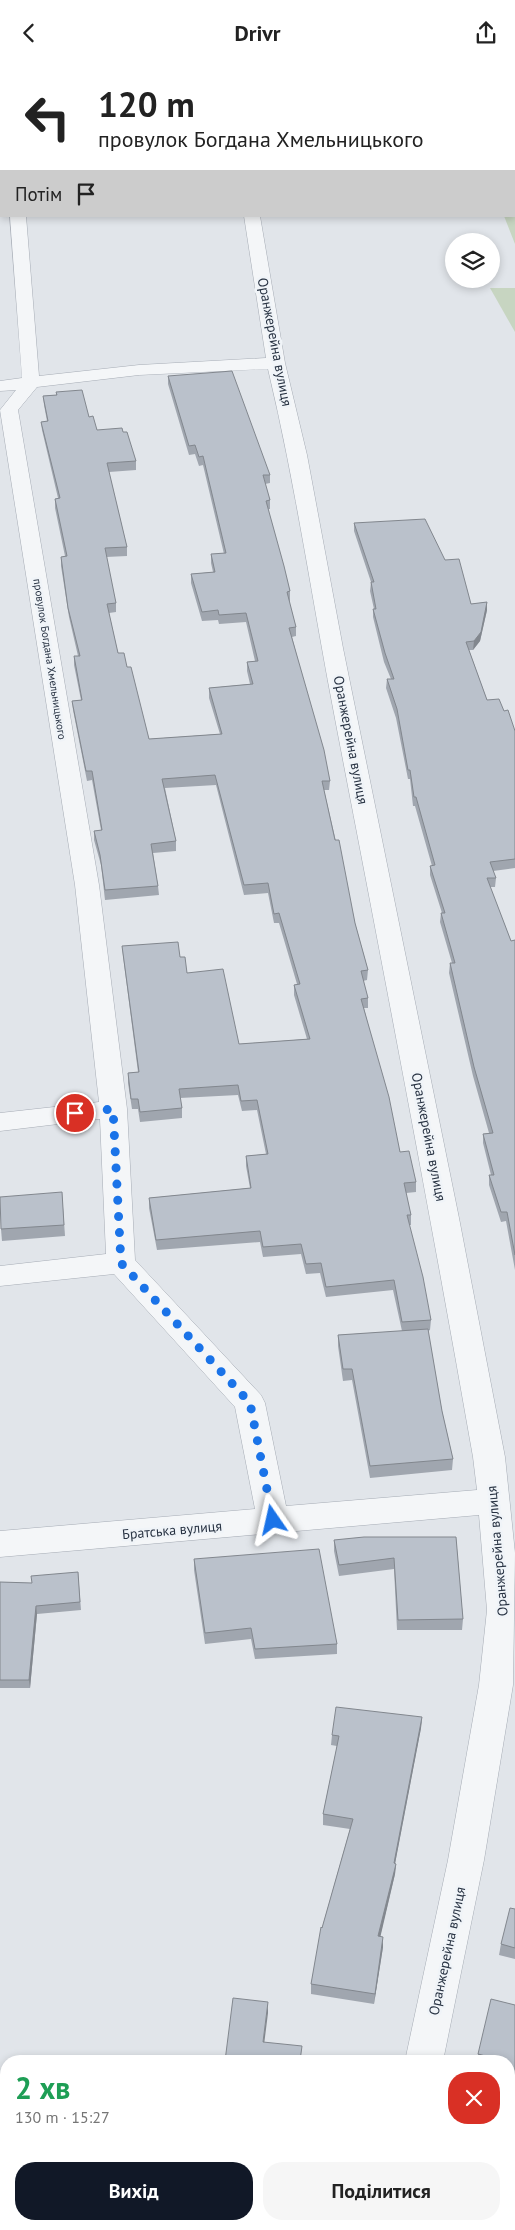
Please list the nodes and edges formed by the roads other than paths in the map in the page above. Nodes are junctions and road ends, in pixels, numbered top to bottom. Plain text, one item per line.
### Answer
1 (18, 217) edge
2 (252, 217) edge
3 (276, 363) junction
4 (31, 383) junction
5 (0, 386) edge
6 (113, 1109) junction
7 (0, 1122) edge
8 (121, 1263) junction
9 (0, 1276) edge
10 (493, 1501) junction
11 (273, 1520) junction
12 (0, 1544) edge
13 (425, 2055) edge

1 - 4 street
2 - 3 street, Оранжерейна вулиця
3 - 4 street
3 - 10 street, Оранжерейна вулиця
4 - 5 street
4 - 6 street, провулок Богдана Хмельницького
6 - 7 street
6 - 8 street, провулок Богдана Хмельницького
8 - 9 street
8 - 11 street
10 - 11 street, Братська вулиця
10 - 13 street, Оранжерейна вулиця
11 - 12 street, Братська вулиця

